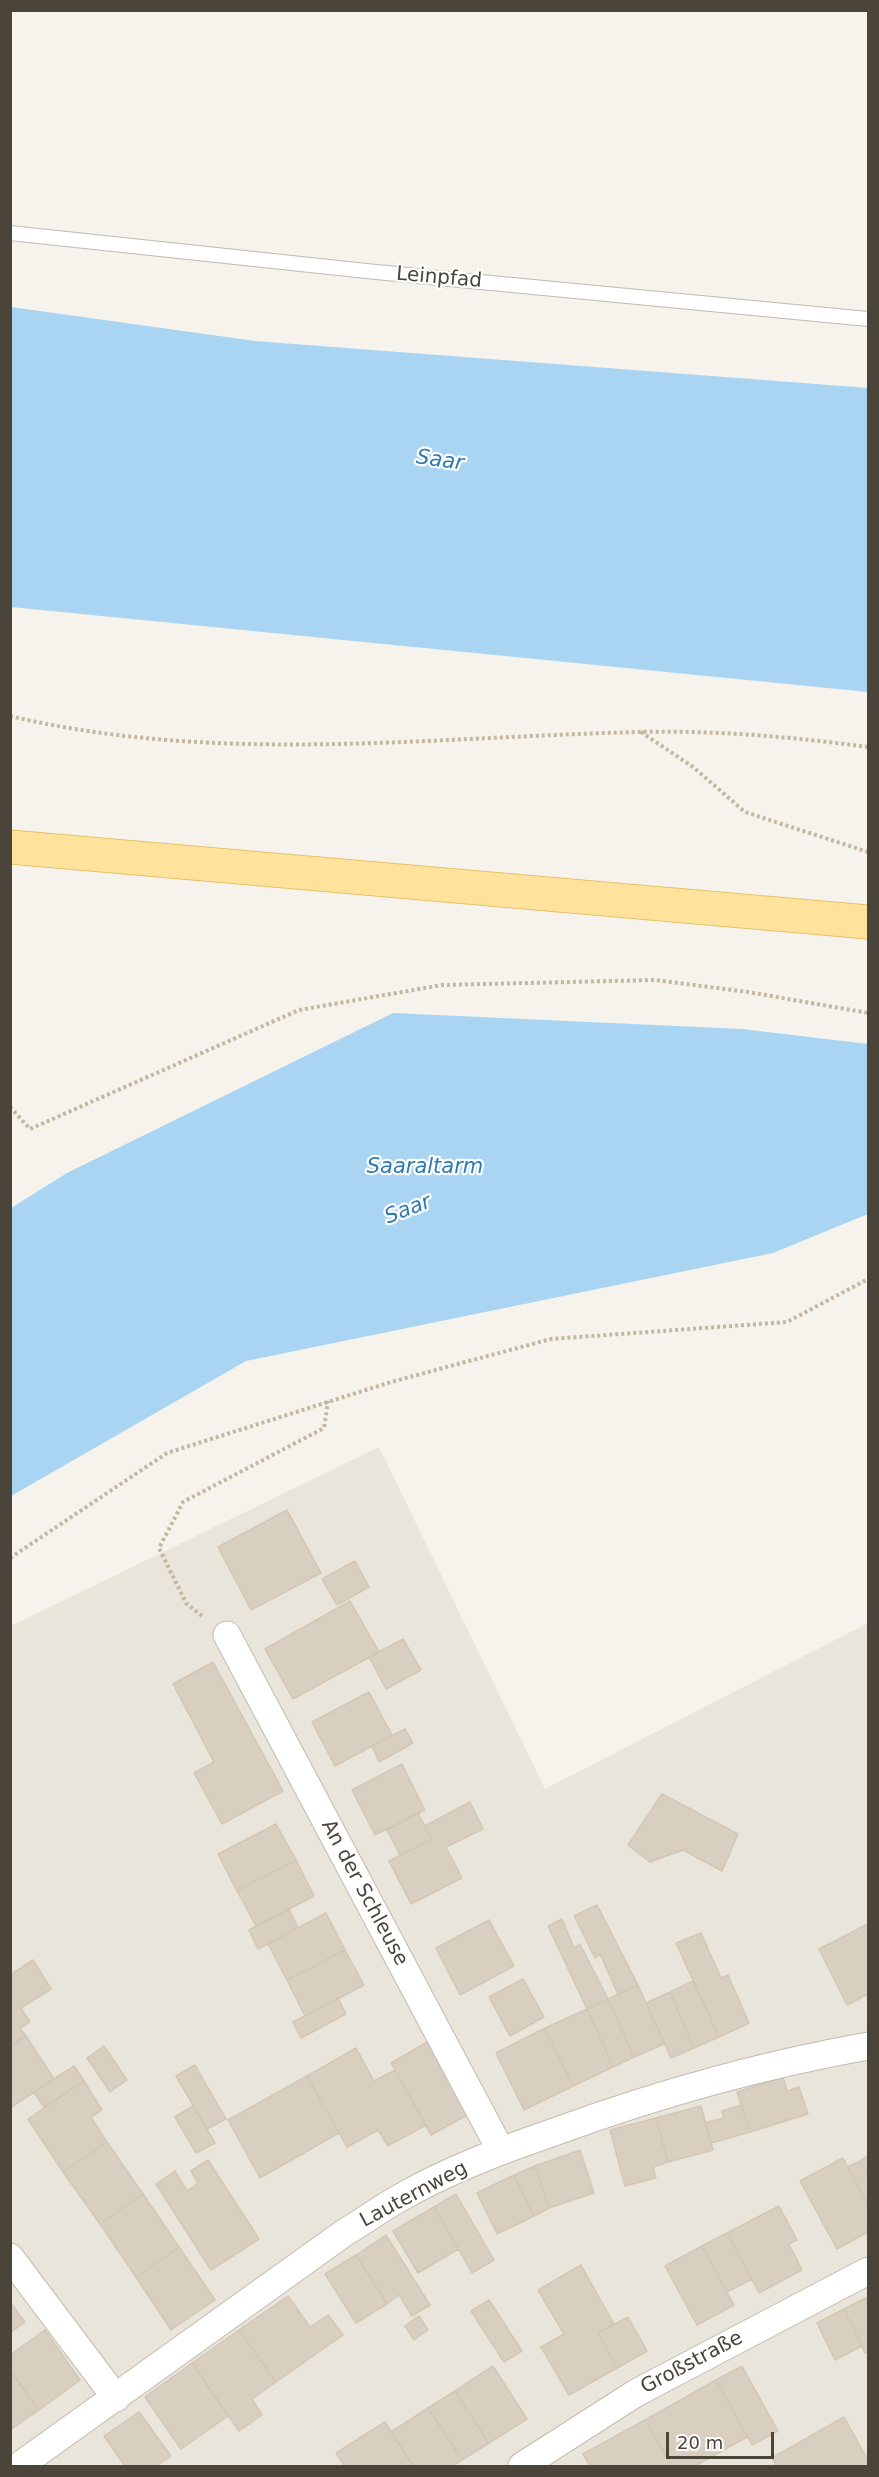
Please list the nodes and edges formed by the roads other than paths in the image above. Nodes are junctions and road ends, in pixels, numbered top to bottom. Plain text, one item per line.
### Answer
1 (10, 233) edge
2 (868, 319) edge
3 (10, 847) edge
4 (868, 922) edge
5 (227, 1635) road end
6 (868, 2046) edge
7 (501, 2151) junction
8 (10, 2257) edge
9 (868, 2271) edge
10 (116, 2398) junction
11 (20, 2466) edge
12 (522, 2466) edge

1 - 2 lane, Leinpfad
3 - 4 main road
5 - 7 street, An der Schleuse
6 - 7 street, Lauternweg
7 - 10 street, Lauternweg
8 - 10 street
9 - 12 street, Großstraße
10 - 11 street, Lauternweg

